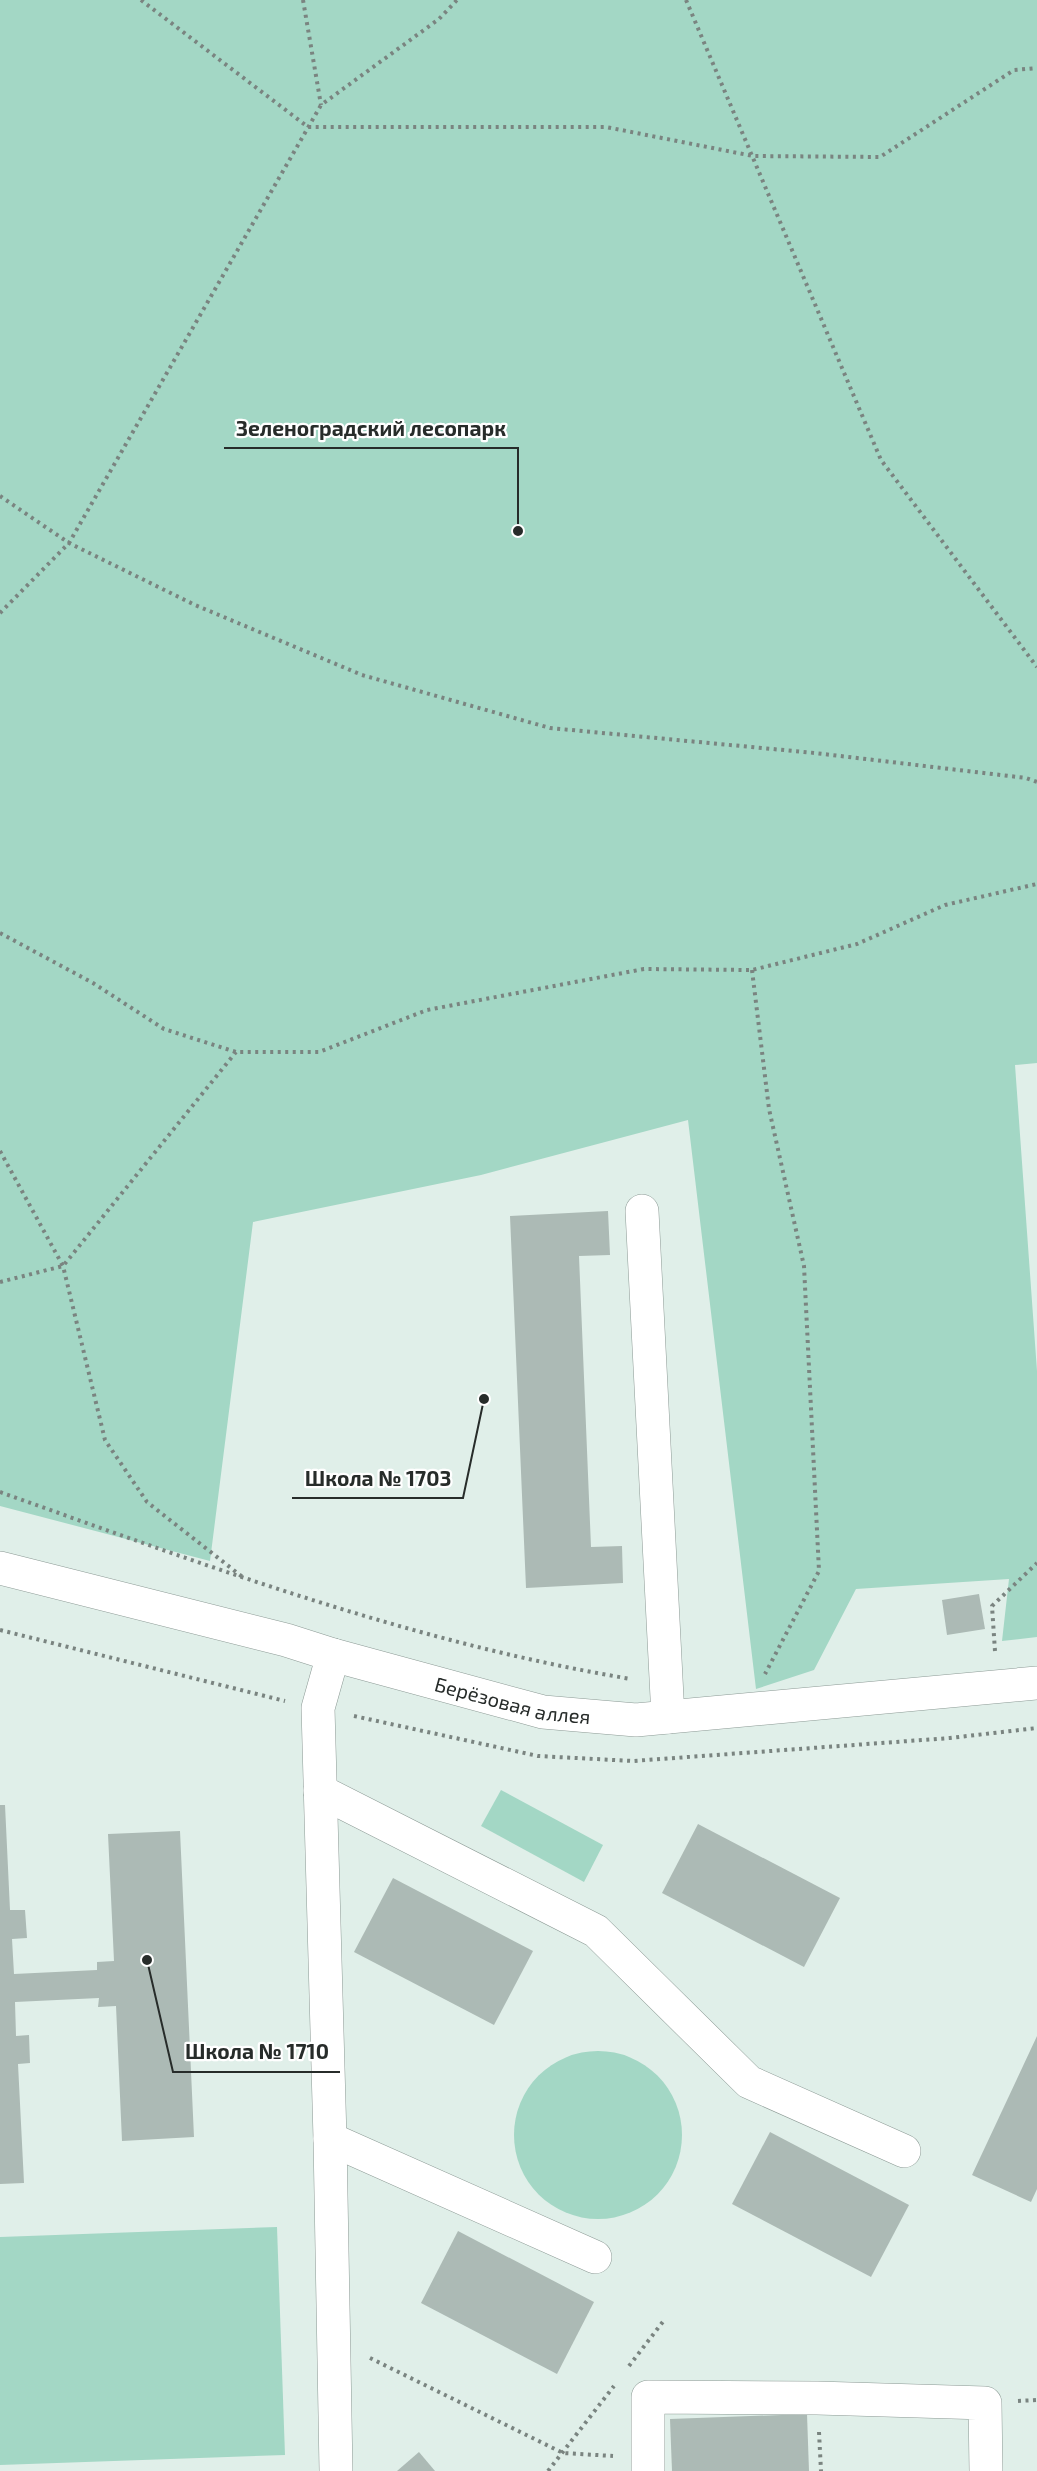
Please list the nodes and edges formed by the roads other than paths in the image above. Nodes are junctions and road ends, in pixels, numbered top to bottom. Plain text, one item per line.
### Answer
1 (642, 1211) dead end
2 (0, 1568) edge
3 (333, 1655) junction
4 (1037, 1683) edge
5 (668, 1718) junction
6 (320, 1791) junction
7 (330, 2139) junction
8 (904, 2151) dead end
9 (595, 2257) dead end
10 (648, 2465) edge
11 (336, 2471) edge
12 (986, 2471) edge

1 - 5 street
2 - 3 street, Берёзовая аллея
3 - 5 street, Берёзовая аллея
3 - 6 street
4 - 5 street, Берёзовая аллея
6 - 7 street
6 - 8 street
7 - 9 street
7 - 11 street
10 - 12 street

